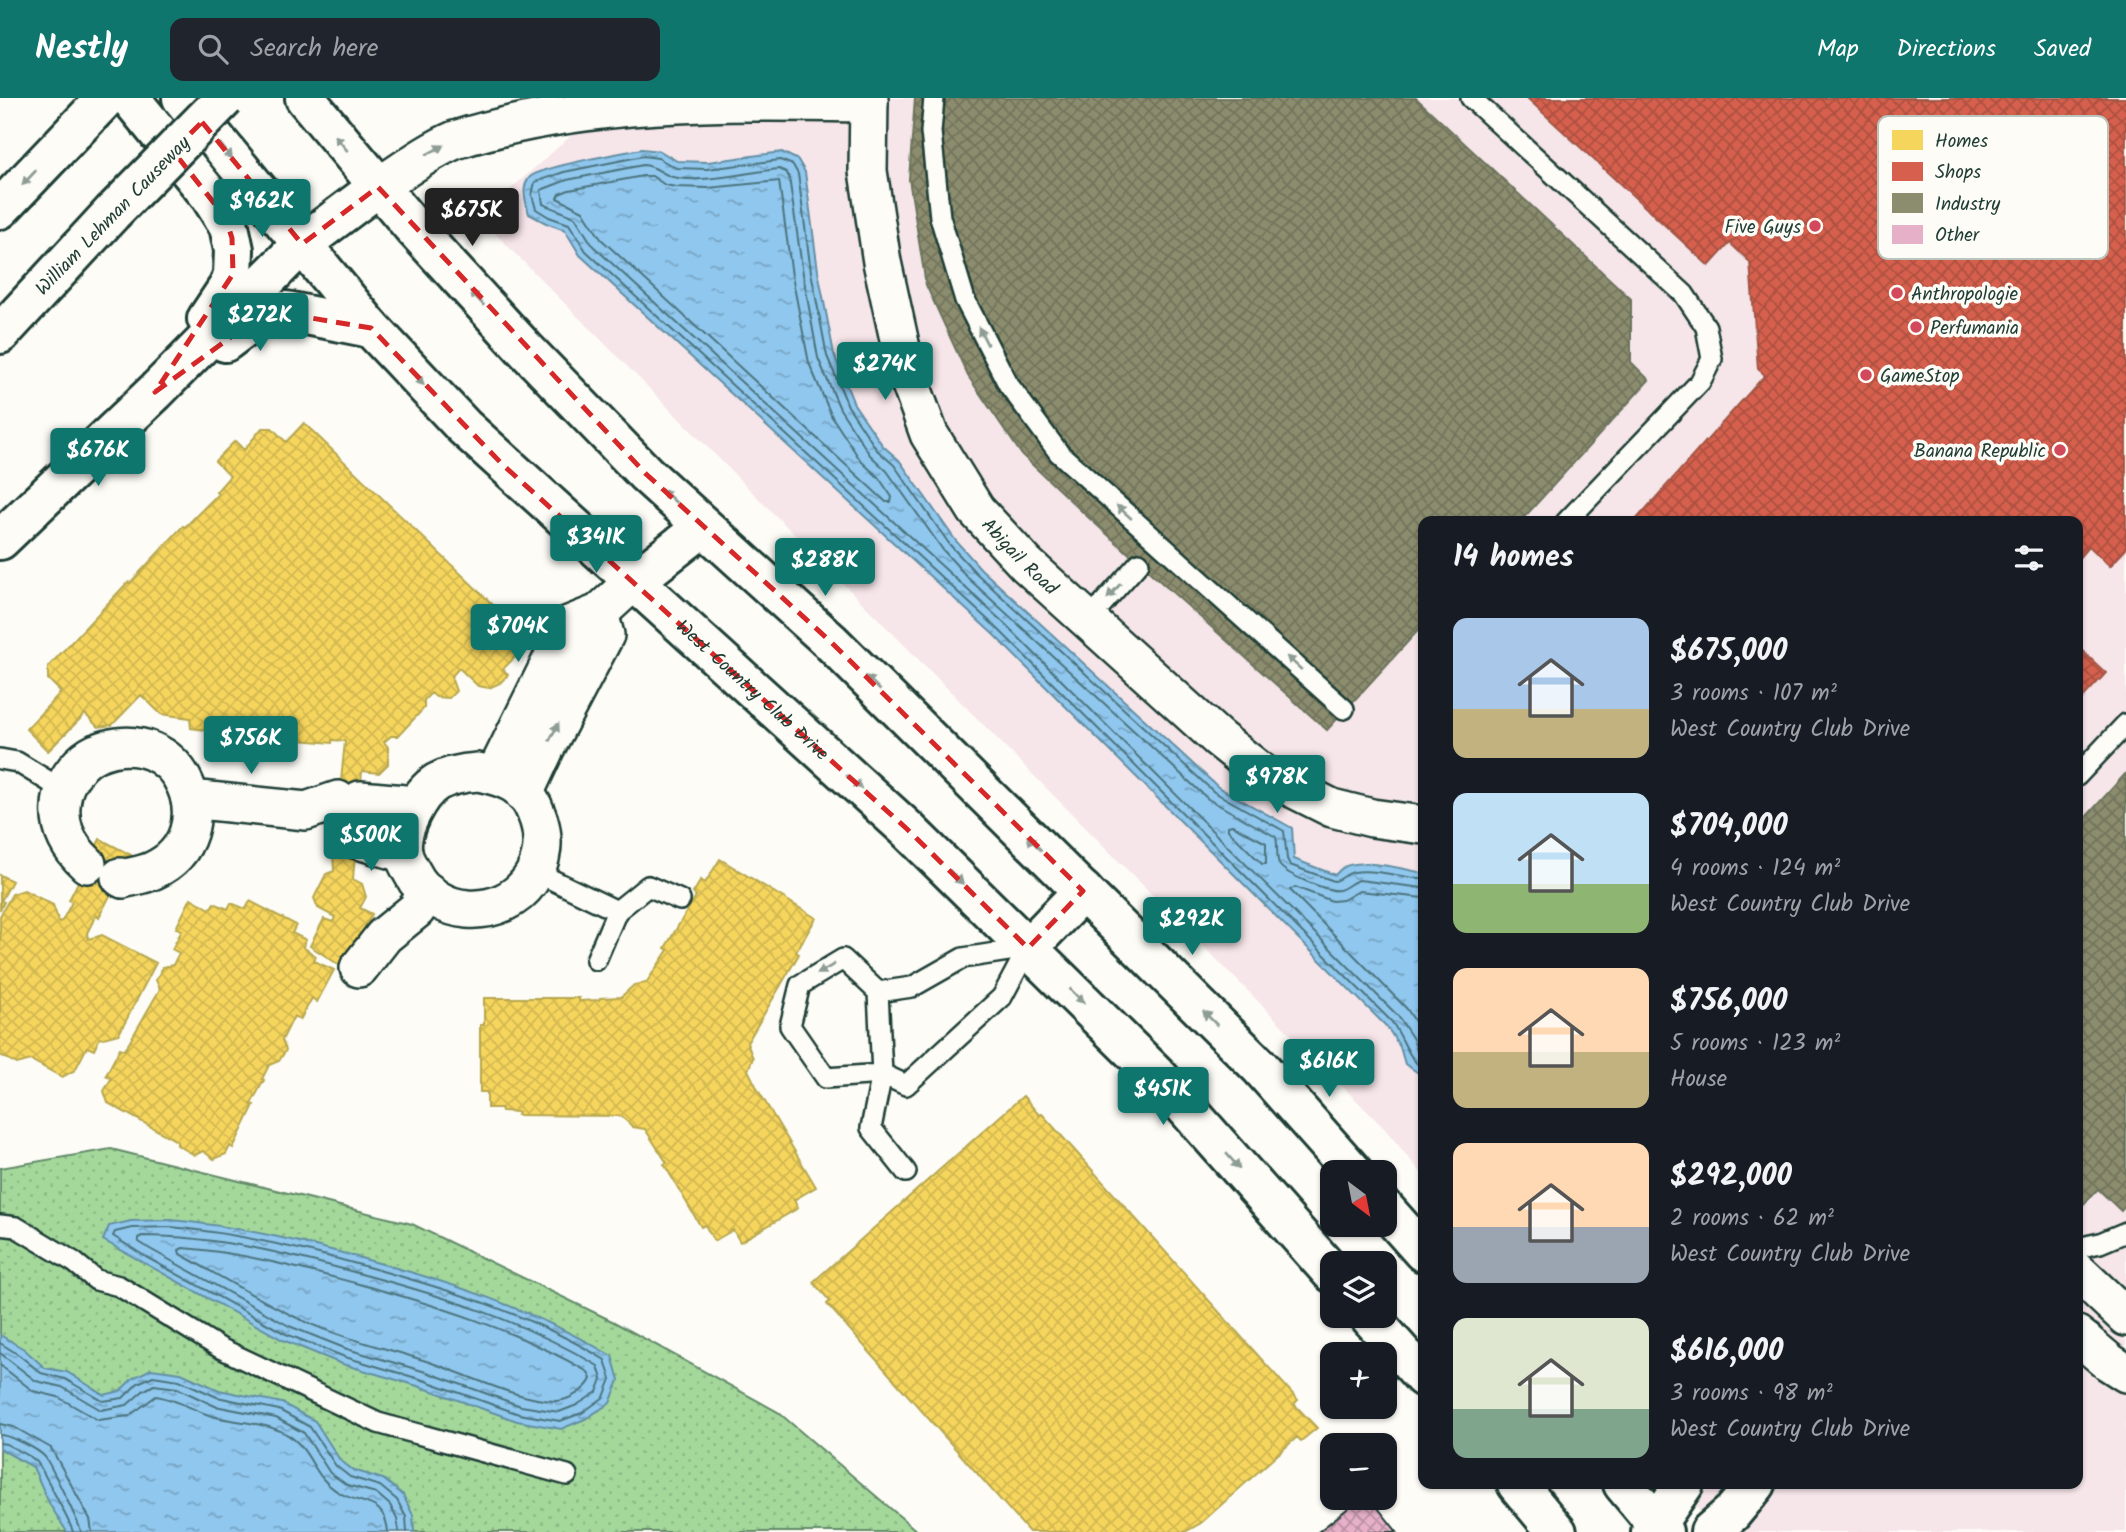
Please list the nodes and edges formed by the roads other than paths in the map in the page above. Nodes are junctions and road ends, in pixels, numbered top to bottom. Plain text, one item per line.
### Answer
1 (106, 98) edge
2 (130, 98) edge
3 (182, 98) edge
4 (225, 98) edge
5 (305, 98) edge
6 (934, 98) edge
7 (1471, 98) edge
8 (869, 100) edge
9 (378, 187) junction
10 (0, 209) edge
11 (302, 244) junction
12 (371, 328) junction
13 (0, 334) edge
14 (155, 392) junction
15 (1572, 516) edge
16 (703, 527) junction
17 (0, 540) edge
18 (1139, 563) dead end
19 (634, 581) junction
20 (1089, 619) junction
21 (1344, 709) dead end
22 (2126, 724) edge
23 (0, 760) edge
24 (2083, 770) edge
25 (510, 785) junction
26 (63, 790) junction
27 (190, 799) junction
28 (416, 805) junction
29 (338, 817) junction
30 (1418, 824) edge
31 (403, 853) junction
32 (536, 872) junction
33 (1083, 891) junction
34 (428, 892) junction
35 (680, 900) dead end
36 (617, 911) junction
37 (1028, 948) junction
38 (596, 960) dead end
39 (359, 968) dead end
40 (878, 992) junction
41 (882, 1074) junction
42 (1342, 1160) edge
43 (906, 1172) dead end
44 (1397, 1223) edge
45 (0, 1225) edge
46 (2126, 1232) edge
47 (1418, 1246) edge
48 (2083, 1247) edge
49 (1320, 1259) edge
50 (2083, 1277) edge
51 (2083, 1305) edge
52 (2126, 1317) edge
53 (1380, 1328) edge
54 (2083, 1341) edge
55 (2126, 1342) edge
56 (1418, 1371) edge
57 (2126, 1373) edge
58 (567, 1475) dead end
59 (1521, 1489) edge
60 (1627, 1489) edge
61 (1681, 1489) edge
62 (1752, 1489) edge
63 (1657, 1529) edge
64 (1557, 1532) edge
65 (1710, 1532) edge

1 -> 10 main road
2 - 14 main road
3 -> 11 main road, West Country Club Drive
4 - 13 main road, William Lehman Causeway, bridge
9 -> 5 main road
21 -> 6 lane
7 - 15 lane
9 -> 8 street
8 - 20 street, Abigail Road
9 - 11 main road
16 -> 9 main road
11 - 12 main road, West Country Club Drive
11 - 14 main road
12 - 14 main road
12 -> 19 main road, West Country Club Drive
14 - 17 main road
16 - 19 main road
33 -> 16 main road
18 -> 20 lane
19 - 25 street
19 -> 37 main road, West Country Club Drive
20 - 30 street, Abigail Road
22 - 24 lane
23 - 26 lane
25 - 28 street
25 - 32 street
26 - 27 street
26 - 27 street
27 - 29 street
28 - 29 street
28 - 31 street
29 - 31 street
31 - 34 street
32 - 34 street
32 - 36 lane
33 - 37 main road
42 -> 33 main road
34 - 39 street
35 - 36 lane
36 - 38 lane
37 - 40 lane
37 - 41 lane
37 -> 49 main road, West Country Club Drive
40 - 41 lane
40 -> 41 lane
41 - 43 lane
44 - 47 main road
45 - 58 lane
46 - 48 lane
50 - 52 street
51 - 55 street
53 - 56 main road
54 - 57 street
59 - 64 main road
60 - 63 main road
61 - 63 main road
62 - 65 main road

